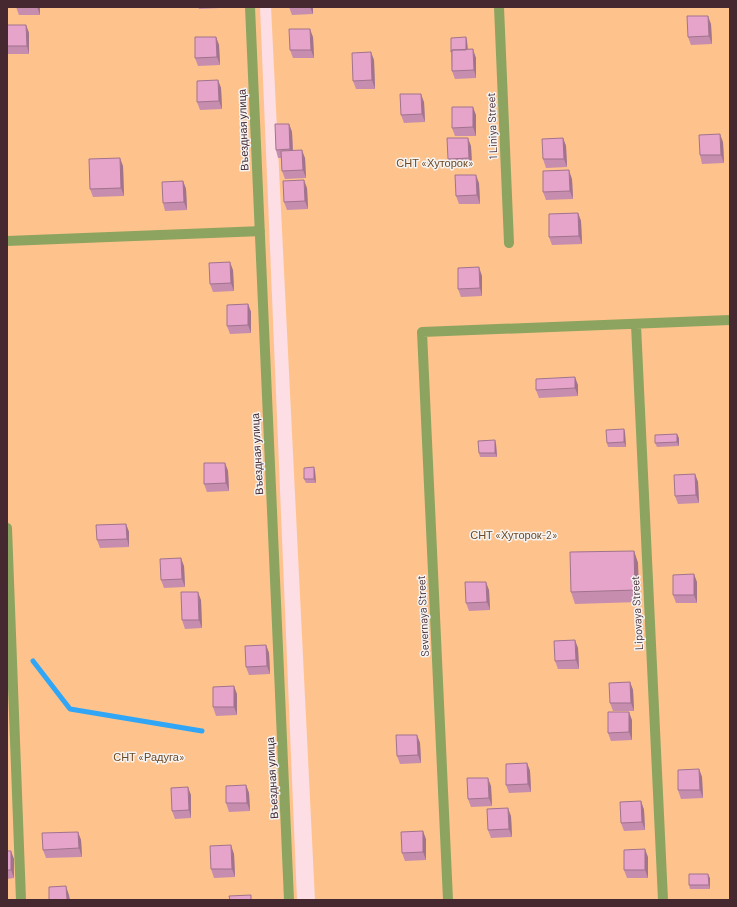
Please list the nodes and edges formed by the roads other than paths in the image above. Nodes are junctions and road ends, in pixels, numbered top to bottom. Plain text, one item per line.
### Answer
1 (250, 7) edge
2 (499, 7) edge
3 (260, 231) junction
4 (7, 241) edge
5 (509, 243) dead end
6 (730, 320) edge
7 (636, 324) junction
8 (7, 528) edge
9 (21, 900) edge
10 (290, 900) edge
11 (448, 900) edge
12 (663, 900) edge

1 - 3 street, Въездная улица
2 - 5 street, 1 Liniya Street
3 - 4 street
3 - 10 street, Въездная улица
6 - 7 street
7 - 11 street, Severnaya Street
7 - 12 street, Lipovaya Street
8 - 9 street

